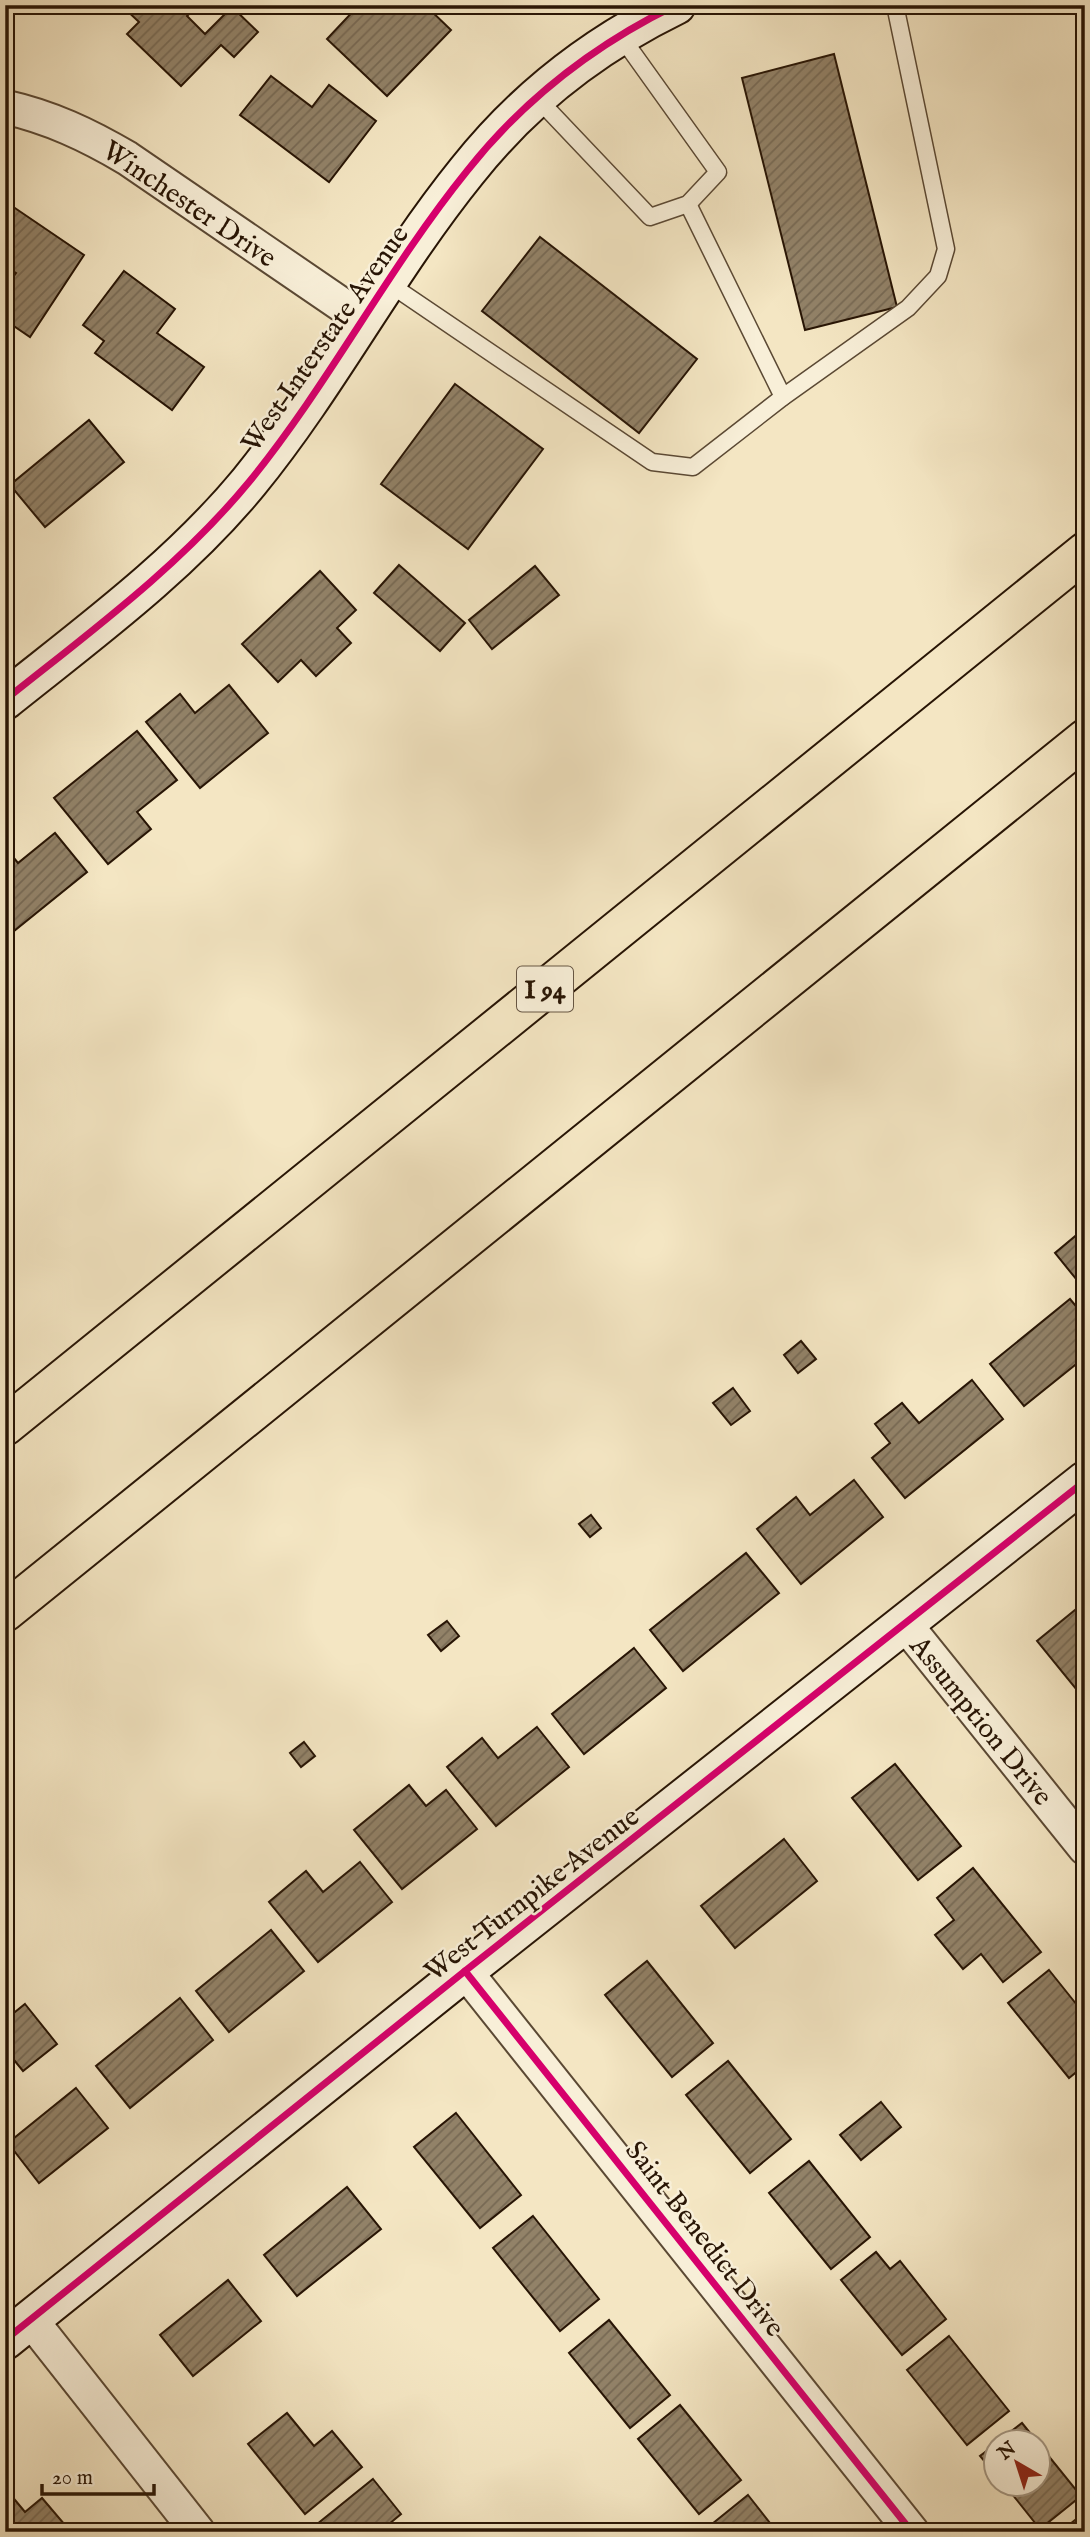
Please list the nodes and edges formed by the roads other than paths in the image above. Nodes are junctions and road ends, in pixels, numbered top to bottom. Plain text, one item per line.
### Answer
1 (676, 5) edge
2 (895, 5) edge
3 (619, 34) junction
4 (537, 98) junction
5 (5, 107) edge
6 (688, 204) junction
7 (388, 283) junction
8 (364, 320) junction
9 (782, 397) junction
10 (1085, 552) edge
11 (5, 700) edge
12 (1085, 740) edge
13 (5, 1426) edge
14 (1085, 1480) edge
15 (5, 1612) edge
16 (905, 1624) junction
17 (1085, 1848) edge
18 (465, 1971) junction
19 (18, 2330) edge
20 (198, 2532) edge
21 (912, 2532) edge

1 - 3 street, West Interstate Avenue
2 - 9 lane
3 - 4 street, West Interstate Avenue
3 - 6 lane
4 - 6 lane
4 - 7 street, West Interstate Avenue
5 - 8 street, Winchester Drive
6 - 9 lane
7 - 8 street, West Interstate Avenue
7 - 9 lane
8 - 11 street, West Interstate Avenue
10 - 13 highway, I 94
12 - 15 highway
14 - 16 street, West Turnpike Avenue
16 - 17 street, Assumption Drive
16 - 18 street, West Turnpike Avenue
18 - 19 street, West Turnpike Avenue
18 - 21 street, Saint Benedict Drive
19 - 20 street

